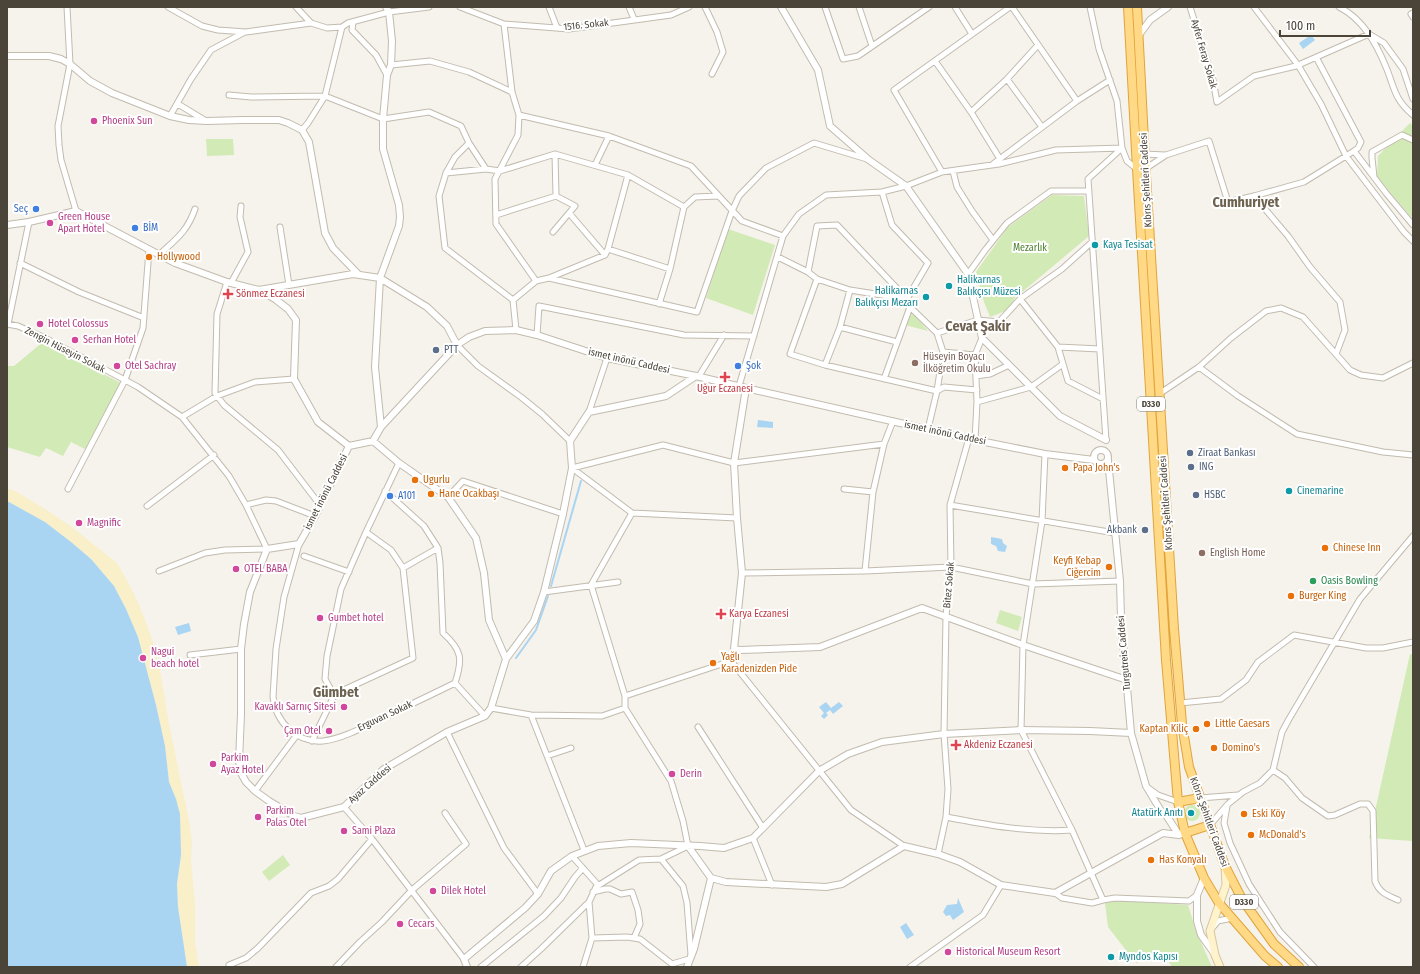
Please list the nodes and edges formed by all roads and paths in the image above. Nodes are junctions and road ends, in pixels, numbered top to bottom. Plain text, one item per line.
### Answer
1 (67, 7) edge
2 (168, 7) edge
3 (296, 7) edge
4 (428, 7) edge
5 (460, 7) edge
6 (549, 7) edge
7 (629, 7) edge
8 (689, 7) edge
9 (705, 7) edge
10 (781, 7) edge
11 (825, 7) edge
12 (859, 7) edge
13 (929, 7) edge
14 (955, 7) edge
15 (1011, 7) edge
16 (1090, 7) edge
17 (1128, 7) edge
18 (1137, 7) edge
19 (1168, 7) edge
20 (1190, 7) edge
21 (1254, 7) edge
22 (1339, 7) edge
23 (388, 10) edge
24 (1413, 13) edge
25 (1413, 17) edge
26 (634, 19) junction
27 (353, 22) junction
28 (311, 23) junction
29 (504, 24) junction
30 (342, 27) junction
31 (557, 28) junction
32 (246, 32) junction
33 (972, 34) junction
34 (1370, 34) junction
35 (1139, 35) junction
36 (1038, 45) junction
37 (872, 46) junction
38 (730, 51) dead end
39 (723, 52) junction
40 (7, 56) edge
41 (1316, 57) junction
42 (935, 61) junction
43 (70, 64) junction
44 (391, 65) junction
45 (1298, 65) junction
46 (712, 74) dead end
47 (387, 75) junction
48 (1007, 79) junction
49 (1110, 80) junction
50 (512, 92) junction
51 (229, 95) dead end
52 (325, 96) junction
53 (1413, 99) edge
54 (1077, 101) junction
55 (178, 104) junction
56 (971, 112) junction
57 (519, 114) junction
58 (1413, 115) edge
59 (170, 116) junction
60 (383, 119) junction
61 (207, 121) junction
62 (1042, 127) junction
63 (302, 130) junction
64 (609, 136) junction
65 (1413, 139) edge
66 (469, 143) junction
67 (1122, 148) junction
68 (1354, 151) junction
69 (555, 154) junction
70 (1144, 154) junction
71 (1166, 155) junction
72 (1346, 156) junction
73 (1000, 158) junction
74 (869, 160) junction
75 (595, 165) junction
76 (992, 165) junction
77 (1136, 168) junction
78 (1145, 169) junction
79 (486, 170) junction
80 (500, 171) junction
81 (953, 171) junction
82 (446, 172) junction
83 (942, 172) junction
84 (628, 175) junction
85 (1374, 178) junction
86 (906, 186) junction
87 (1089, 191) junction
88 (882, 192) junction
89 (556, 196) junction
90 (718, 196) junction
91 (1254, 196) junction
92 (241, 206) dead end
93 (684, 207) junction
94 (196, 209) dead end
95 (76, 211) junction
96 (732, 211) junction
97 (568, 213) junction
98 (496, 215) junction
99 (28, 222) junction
100 (7, 225) edge
101 (1413, 225) edge
102 (280, 226) dead end
103 (553, 232) dead end
104 (783, 236) junction
105 (993, 240) junction
106 (1413, 241) edge
107 (1092, 242) junction
108 (608, 249) junction
109 (150, 250) junction
110 (159, 255) junction
111 (605, 255) junction
112 (778, 257) junction
113 (20, 263) junction
114 (670, 269) junction
115 (808, 272) junction
116 (358, 274) junction
117 (968, 274) junction
118 (380, 278) junction
119 (549, 278) junction
120 (817, 278) junction
121 (536, 281) junction
122 (229, 282) junction
123 (289, 286) junction
124 (259, 290) junction
125 (850, 290) junction
126 (906, 299) junction
127 (1020, 299) junction
128 (514, 300) junction
129 (659, 304) junction
130 (910, 307) junction
131 (144, 318) junction
132 (978, 320) junction
133 (7, 324) edge
134 (840, 327) junction
135 (516, 330) junction
136 (937, 333) junction
137 (537, 335) junction
138 (724, 335) junction
139 (754, 336) junction
140 (982, 338) junction
141 (897, 342) junction
142 (457, 345) junction
143 (1058, 347) junction
144 (1100, 349) junction
145 (943, 352) junction
146 (1336, 354) junction
147 (975, 355) junction
148 (607, 358) junction
149 (1413, 363) edge
150 (1063, 364) junction
151 (825, 365) junction
152 (1009, 365) junction
153 (1199, 367) junction
154 (698, 376) junction
155 (976, 376) junction
156 (294, 379) junction
157 (884, 379) junction
158 (125, 380) junction
159 (739, 386) junction
160 (1031, 387) junction
161 (746, 388) junction
162 (937, 390) junction
163 (977, 390) junction
164 (1159, 394) junction
165 (217, 396) junction
166 (1103, 399) junction
167 (977, 402) junction
168 (589, 412) junction
169 (182, 417) junction
170 (893, 421) junction
171 (381, 427) junction
172 (928, 429) junction
173 (972, 439) junction
174 (1106, 440) junction
175 (373, 441) junction
176 (570, 441) junction
177 (884, 444) junction
178 (349, 446) junction
179 (1095, 452) junction
180 (1107, 453) junction
181 (1045, 454) junction
182 (214, 455) junction
183 (1413, 455) edge
184 (1082, 458) junction
185 (1094, 460) junction
186 (1108, 460) junction
187 (399, 463) junction
188 (734, 463) junction
189 (1102, 464) junction
190 (572, 468) junction
191 (1108, 469) junction
192 (68, 488) dead end
193 (844, 489) dead end
194 (385, 492) junction
195 (873, 492) junction
196 (448, 497) junction
197 (246, 504) junction
198 (320, 505) junction
199 (950, 505) junction
200 (147, 506) dead end
201 (632, 513) junction
202 (563, 514) junction
203 (315, 516) junction
204 (737, 518) junction
205 (1042, 521) junction
206 (366, 532) junction
207 (1115, 533) junction
208 (1413, 536) edge
209 (299, 544) junction
210 (438, 548) junction
211 (267, 549) junction
212 (304, 556) dead end
213 (951, 567) junction
214 (403, 568) junction
215 (159, 571) dead end
216 (865, 571) junction
217 (349, 572) junction
218 (742, 573) junction
219 (1120, 580) junction
220 (618, 582) dead end
221 (1033, 584) junction
222 (591, 585) junction
223 (544, 592) junction
224 (946, 616) junction
225 (1335, 642) junction
226 (1413, 642) edge
227 (1023, 645) junction
228 (241, 649) junction
229 (734, 649) junction
230 (190, 655) dead end
231 (506, 659) junction
232 (731, 661) junction
233 (1127, 680) junction
234 (455, 683) junction
235 (335, 694) junction
236 (625, 696) junction
237 (1180, 702) junction
238 (491, 708) junction
239 (625, 708) junction
240 (531, 715) junction
241 (485, 716) junction
242 (698, 727) dead end
243 (1021, 730) junction
244 (447, 732) junction
245 (1130, 733) junction
246 (944, 734) junction
247 (296, 736) junction
248 (312, 741) junction
249 (571, 748) dead end
250 (547, 756) junction
251 (1273, 770) junction
252 (819, 771) junction
253 (1146, 786) junction
254 (255, 791) junction
255 (1239, 794) junction
256 (1200, 798) junction
257 (1178, 802) junction
258 (1228, 804) junction
259 (344, 807) junction
260 (445, 813) dead end
261 (946, 817) junction
262 (1210, 825) junction
263 (763, 828) junction
264 (1072, 830) junction
265 (1182, 834) junction
266 (753, 838) junction
267 (372, 839) junction
268 (688, 846) junction
269 (904, 846) junction
270 (584, 850) junction
271 (938, 854) junction
272 (572, 856) junction
273 (661, 859) junction
274 (1225, 866) junction
275 (583, 868) junction
276 (1091, 873) junction
277 (711, 878) junction
278 (1204, 878) junction
279 (772, 885) junction
280 (1001, 885) junction
281 (598, 886) junction
282 (412, 890) junction
283 (593, 892) junction
284 (538, 894) junction
285 (1055, 894) junction
286 (1197, 895) junction
287 (1103, 900) junction
288 (1398, 900) dead end
289 (589, 902) junction
290 (1220, 903) junction
291 (1232, 918) junction
292 (1210, 931) junction
293 (592, 938) junction
294 (634, 938) junction
295 (1215, 955) junction
296 (690, 957) junction
297 (464, 959) junction
298 (229, 965) dead end
299 (336, 967) edge
300 (467, 967) edge
301 (481, 967) edge
302 (521, 967) edge
303 (583, 967) edge
304 (687, 967) edge
305 (910, 967) edge
306 (1220, 967) edge
307 (1278, 967) edge
308 (1299, 967) edge
309 (1314, 967) edge

1 - 43 street
2 - 32 street
3 - 28 street
4 - 23 street
5 - 29 street, 1516. Sokak
6 - 31 street
7 - 26 street
8 - 26 street, 1516. Sokak
9 - 39 street
10 - 74 street
11 - 37 street
12 - 37 street
13 - 37 street
14 - 33 street
15 - 33 street
15 - 36 street
16 - 49 street
17 - 77 highway, Kıbrıs Şehitleri Caddesi / D330
18 - 35 highway, Kıbrıs Şehitleri Caddesi / D330
19 - 35 street
20 - 45 street, Ayfer Feray Sokak
21 - 45 street
22 - 34 street
23 - 27 street
23 - 44 street
24 - 25 street
26 - 31 street, 1516. Sokak
27 - 30 street
27 - 47 street
28 - 30 street
28 - 32 street
29 - 31 street, 1516. Sokak
29 - 50 street
30 - 52 street
32 - 55 street
33 - 42 street
34 - 41 street
34 - 53 street
34 - 58 street
35 - 70 highway, Kıbrıs Şehitleri Caddesi / D330
36 - 48 street
36 - 54 street
38 - 39 street
39 - 46 street
40 - 43 street
41 - 45 street
41 - 68 street
42 - 56 street
42 - 83 street
43 - 59 street
43 - 95 street
44 - 47 street
44 - 50 street
45 - 72 street
47 - 60 street
48 - 56 street
48 - 62 street
49 - 54 street
49 - 67 street
50 - 57 street
51 - 52 street
52 - 60 street
52 - 63 street
54 - 62 street
55 - 59 street
55 - 61 street
56 - 73 street
57 - 64 street
57 - 80 street
59 - 61 street
60 - 66 street
60 - 118 street
61 - 63 street
62 - 73 street
63 - 116 street
64 - 75 street
64 - 90 street
65 - 85 street
66 - 79 street
66 - 82 street
67 - 76 street
67 - 77 street
67 - 87 street
68 - 72 street
68 - 85 street
69 - 75 street
69 - 80 street
69 - 89 street
70 - 71 street
70 - 78 highway, Kıbrıs Şehitleri Caddesi / D330
71 - 78 street
71 - 91 street
72 - 91 street
72 - 106 street
73 - 76 street
74 - 86 street
74 - 96 street
75 - 84 street
76 - 81 street
77 - 257 highway, Kıbrıs Şehitleri Caddesi / D330
78 - 164 highway, Kıbrıs Şehitleri Caddesi / D330
79 - 80 street
79 - 82 street
80 - 98 street
81 - 83 street
81 - 105 street
82 - 128 street
83 - 86 street
84 - 93 street
84 - 108 street
85 - 101 street
86 - 88 street
86 - 117 street
87 - 105 street
87 - 107 street
88 - 104 street
88 - 126 street
89 - 97 street
89 - 98 street
90 - 93 street
90 - 96 street
91 - 146 street
92 - 122 street
93 - 114 street
94 - 110 street
95 - 99 street
95 - 109 street
96 - 104 street
96 - 129 street
97 - 103 street
97 - 111 street
98 - 121 street
99 - 100 street
99 - 113 street
102 - 123 street
104 - 112 street
105 - 117 street
107 - 127 street
107 - 144 street
108 - 111 street
108 - 114 street
109 - 110 street
109 - 131 street
110 - 122 street
111 - 119 street
112 - 115 street
112 - 139 street
113 - 131 street
113 - 133 street
114 - 129 street
115 - 120 street
115 - 126 street
116 - 118 street
116 - 123 street
117 - 132 street
118 - 142 street
118 - 171 street
119 - 121 street
119 - 129 street
120 - 125 street
120 - 151 street
121 - 128 street
122 - 124 street
122 - 165 street
123 - 124 street
124 - 156 street
125 - 126 street
125 - 134 street
126 - 130 street
127 - 132 street
127 - 143 street
128 - 135 street
130 - 136 street
130 - 141 street
131 - 158 street
132 - 136 street
132 - 140 street
133 - 158 street, Zengin Hüseyin Sokak
134 - 141 street
134 - 151 street
135 - 137 street, ismet inönü Caddesi
135 - 142 street, ismet inönü Caddesi
136 - 145 street
137 - 138 street
137 - 148 street, ismet inönü Caddesi
138 - 139 street
138 - 154 street
139 - 159 street
140 - 147 street
140 - 152 street
141 - 157 street
142 - 171 street, ismet inönü Caddesi
142 - 176 street
143 - 144 street
143 - 150 street
144 - 166 street
145 - 147 street
145 - 162 street
146 - 149 street
146 - 153 street
147 - 155 street, Bitez Sokak
148 - 154 street, ismet inönü Caddesi
148 - 168 street
150 - 160 street
150 - 166 street
151 - 157 street
152 - 155 street
152 - 160 street
153 - 164 street
153 - 183 street
154 - 159 street, ismet inönü Caddesi
154 - 168 street
155 - 163 street, Bitez Sokak
156 - 165 street
156 - 178 street
157 - 162 street
158 - 169 street, Zengin Hüseyin Sokak
158 - 192 street
159 - 161 street, ismet inönü Caddesi
160 - 167 street
160 - 174 street
161 - 170 street, ismet inönü Caddesi
161 - 188 street
162 - 163 street
162 - 172 street
163 - 167 street, Bitez Sokak
164 - 237 highway, Kıbrıs Şehitleri Caddesi / D330
165 - 169 street
165 - 198 street
166 - 174 street
167 - 173 street, Bitez Sokak
168 - 176 street
169 - 182 street, Zengin Hüseyin Sokak
170 - 172 street, ismet inönü Caddesi
170 - 177 street
171 - 175 street, ismet inönü Caddesi
172 - 173 street, ismet inönü Caddesi
173 - 181 street, ismet inönü Caddesi
173 - 199 street, Bitez Sokak
174 - 179 street
174 - 180 street
175 - 178 street, ismet inönü Caddesi
175 - 187 street
176 - 190 street
177 - 188 street
177 - 195 street
178 - 198 street, ismet inönü Caddesi
179 - 180 street
179 - 184 street
179 - 185 street
180 - 186 street
181 - 184 street, ismet inönü Caddesi
181 - 205 street
182 - 197 street, Zengin Hüseyin Sokak
182 - 200 street
184 - 185 street, ismet inönü Caddesi
185 - 189 street
186 - 189 street
186 - 191 street, Turgutreis Caddesi
187 - 194 street
187 - 196 street
188 - 190 street
188 - 204 street
189 - 191 street
190 - 201 street
190 - 202 street
191 - 207 street, Turgutreis Caddesi
193 - 195 street
194 - 206 street
194 - 210 street
195 - 216 street
196 - 202 street
196 - 231 street
197 - 203 street
197 - 211 street, Zengin Hüseyin Sokak
198 - 203 street, ismet inönü Caddesi
199 - 205 street
199 - 213 street, Bitez Sokak
201 - 204 street
201 - 222 street
202 - 223 street
203 - 209 street, ismet inönü Caddesi
204 - 218 street
205 - 207 street
205 - 221 street
206 - 214 street
206 - 217 street
207 - 219 street, Turgutreis Caddesi
208 - 225 street
209 - 211 street
209 - 247 street
210 - 214 street
210 - 234 street
211 - 215 street
211 - 228 street, Ayaz Caddesi
212 - 217 street
213 - 216 street
213 - 221 street
213 - 224 street, Bitez Sokak
214 - 235 street
216 - 218 street
217 - 235 street
218 - 229 street
219 - 221 street
219 - 233 street, Turgutreis Caddesi
220 - 222 street
221 - 227 street
222 - 223 street
222 - 236 street
223 - 231 street
224 - 227 street
224 - 229 street
224 - 246 street, Bitez Sokak
225 - 226 street
225 - 237 street
225 - 251 street
227 - 233 street
227 - 243 street
228 - 230 street
228 - 254 street, Ayaz Caddesi
229 - 232 street
231 - 238 street
232 - 236 street
232 - 252 street
233 - 245 street, Turgutreis Caddesi
234 - 241 street
234 - 248 street, Erguvan Sokak
235 - 248 street
236 - 239 street
237 - 256 highway, Kıbrıs Şehitleri Caddesi / D330
238 - 240 street
238 - 241 street
239 - 240 street
239 - 268 street
240 - 250 street
241 - 244 street, Ayaz Caddesi
242 - 263 street
243 - 245 street
243 - 246 street
243 - 264 street
244 - 259 street, Ayaz Caddesi
244 - 284 street
245 - 253 street, Turgutreis Caddesi
246 - 252 street
246 - 261 street, Bitez Sokak
247 - 248 street, Erguvan Sokak
247 - 254 street
249 - 250 street
250 - 270 street
251 - 255 street
251 - 288 street
252 - 263 street
252 - 269 street
253 - 257 street
253 - 265 street, Turgutreis Caddesi
254 - 259 street, Ayaz Caddesi
255 - 256 street
255 - 258 street
256 - 257 highway
256 - 262 highway, Kıbrıs Şehitleri Caddesi / D330
257 - 265 highway, Kıbrıs Şehitleri Caddesi / D330
258 - 262 street
258 - 309 street
259 - 267 street
260 - 282 street
261 - 264 street
261 - 271 street, Bitez Sokak
262 - 265 highway
262 - 274 highway, Kıbrıs Şehitleri Caddesi / D330
263 - 266 street
264 - 276 street
265 - 276 street
265 - 278 highway, Kıbrıs Şehitleri Caddesi / D330
266 - 268 street
266 - 279 street
267 - 282 street
267 - 298 street
268 - 270 street
268 - 273 street
268 - 277 street
269 - 271 street
269 - 279 street
270 - 272 street
271 - 280 street
272 - 275 street
272 - 284 street
273 - 281 street
273 - 296 street
274 - 290 main road
274 - 308 highway, Kıbrıs Şehitleri Caddesi / D330
275 - 281 street
275 - 301 street
276 - 285 street
276 - 287 street
277 - 279 street
277 - 296 street
278 - 286 street
278 - 290 highway, Kıbrıs Şehitleri Caddesi / D330
280 - 285 street
280 - 305 street
281 - 283 street
282 - 297 street
282 - 299 street
283 - 289 street
283 - 294 street
284 - 297 street
285 - 287 street
286 - 287 street
286 - 295 street
289 - 293 street
289 - 302 street
290 - 291 highway, Kıbrıs Şehitleri Caddesi / D330
290 - 292 main road
291 - 292 street
291 - 307 highway, Kıbrıs Şehitleri Caddesi / D330
292 - 295 main road
293 - 294 street
293 - 303 street
294 - 296 street
295 - 306 main road
296 - 304 street
297 - 300 street

